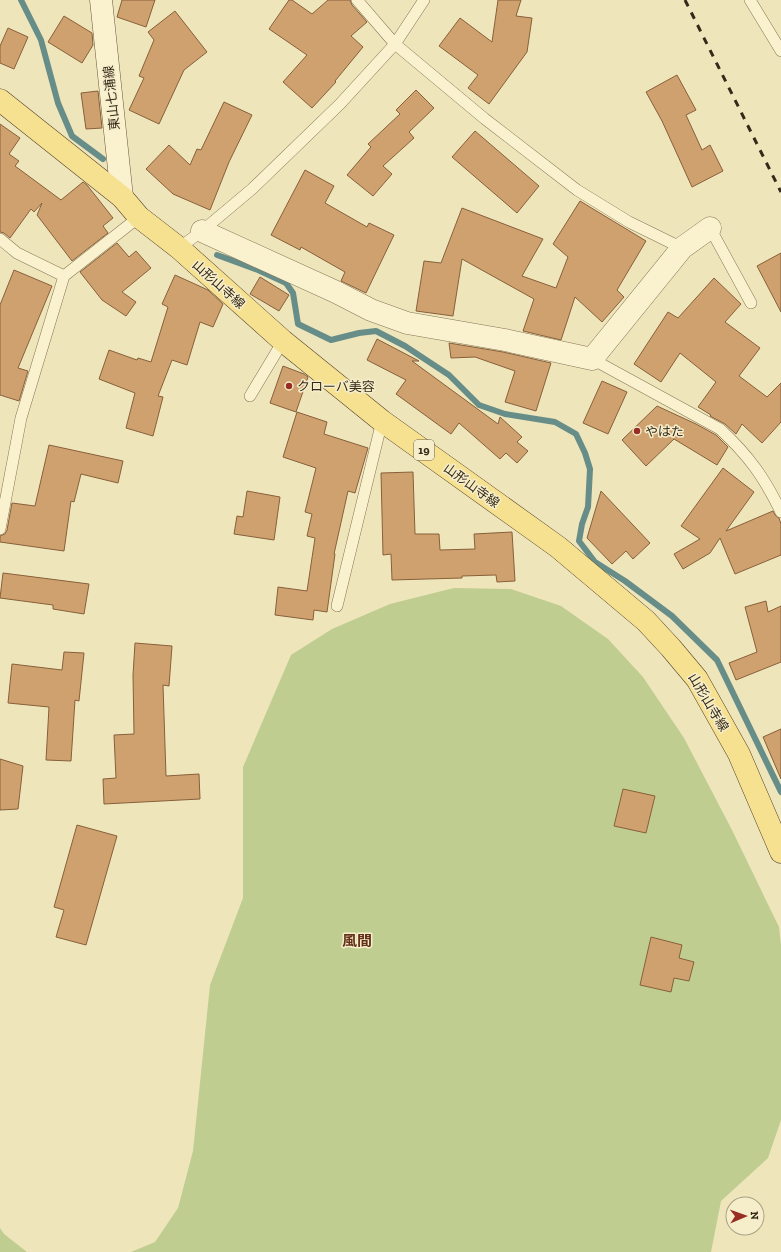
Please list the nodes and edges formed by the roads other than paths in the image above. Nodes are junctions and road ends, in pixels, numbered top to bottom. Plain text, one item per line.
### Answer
1 (101, 0) edge
2 (357, 0) edge
3 (424, 0) edge
4 (750, 0) edge
5 (395, 44) junction
6 (781, 51) edge
7 (0, 100) edge
8 (122, 197) junction
9 (139, 217) junction
10 (710, 228) joint
11 (202, 231) junction
12 (0, 239) edge
13 (178, 248) junction
14 (682, 248) junction
15 (64, 276) junction
16 (751, 303) dead end
17 (283, 341) junction
18 (592, 359) junction
19 (250, 396) dead end
20 (382, 421) junction
21 (781, 512) edge
22 (0, 529) edge
23 (336, 606) dead end
24 (781, 852) edge

1 - 8 street, 東山七浦線
2 - 5 lane
3 - 5 lane
4 - 6 lane
5 - 11 lane
5 - 14 lane
7 - 8 main road, 山形山寺線 / 19
8 - 9 main road, 山形山寺線 / 19
9 - 13 main road, 山形山寺線 / 19
9 - 15 lane
10 - 14 street
10 - 16 lane
11 - 13 lane
11 - 18 street
12 - 15 lane
13 - 17 main road, 山形山寺線 / 19
14 - 18 street
15 - 22 lane
17 - 19 lane
17 - 20 main road, 山形山寺線 / 19
18 - 21 lane
20 - 23 lane
20 - 24 main road, 山形山寺線 / 19

